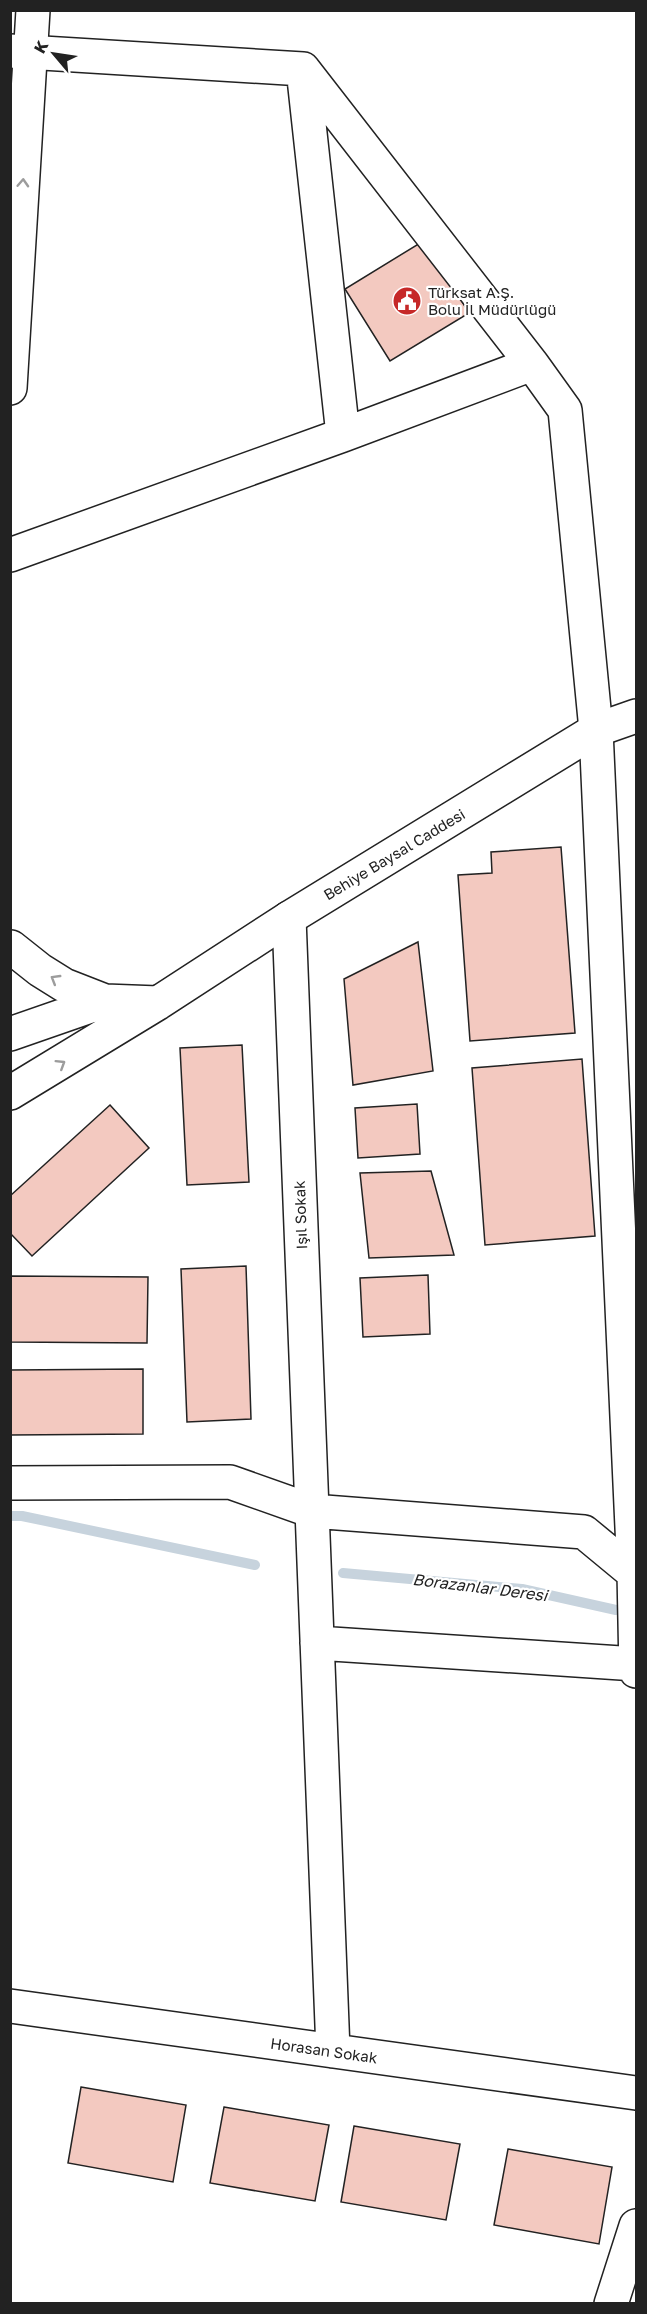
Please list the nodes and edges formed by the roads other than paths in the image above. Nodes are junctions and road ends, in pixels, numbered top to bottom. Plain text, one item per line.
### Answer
1 (33, 10) edge
2 (21, 51) edge
3 (303, 69) junction
4 (532, 364) junction
5 (10, 388) edge
6 (343, 435) junction
7 (10, 555) edge
8 (636, 716) edge
9 (596, 730) junction
10 (289, 918) junction
11 (10, 937) edge
12 (11, 947) edge
13 (10, 952) edge
14 (105, 1001) junction
15 (158, 1003) junction
16 (10, 1034) edge
17 (10, 1094) edge
18 (632, 1420) edge
19 (10, 1483) edge
20 (312, 1511) junction
21 (635, 1573) edge
22 (317, 1643) junction
23 (636, 1664) edge
24 (636, 1671) edge
25 (10, 2006) edge
26 (333, 2051) junction
27 (636, 2093) edge
28 (636, 2226) edge
29 (611, 2304) edge

1 - 2 street
2 - 3 street
5 -> 2 street
3 - 4 street
3 - 6 street
4 - 6 street
4 - 9 street
6 - 7 street
8 - 9 street, Behiye Baysal Caddesi
9 - 10 street, Behiye Baysal Caddesi
9 - 18 street
10 - 15 street, Behiye Baysal Caddesi
10 - 20 street, Işıl Sokak
11 - 12 street
12 - 13 street
14 -> 12 street
14 - 15 street
14 - 16 street
17 -> 15 street, Behiye Baysal Caddesi
18 - 21 street
19 - 20 street
20 - 21 street
20 - 22 street, Işıl Sokak
21 - 23 street
22 - 23 street
22 - 26 street, Işıl Sokak
23 - 24 street
25 - 26 street, Horasan Sokak
26 - 27 street, Horasan Sokak
28 - 29 street

